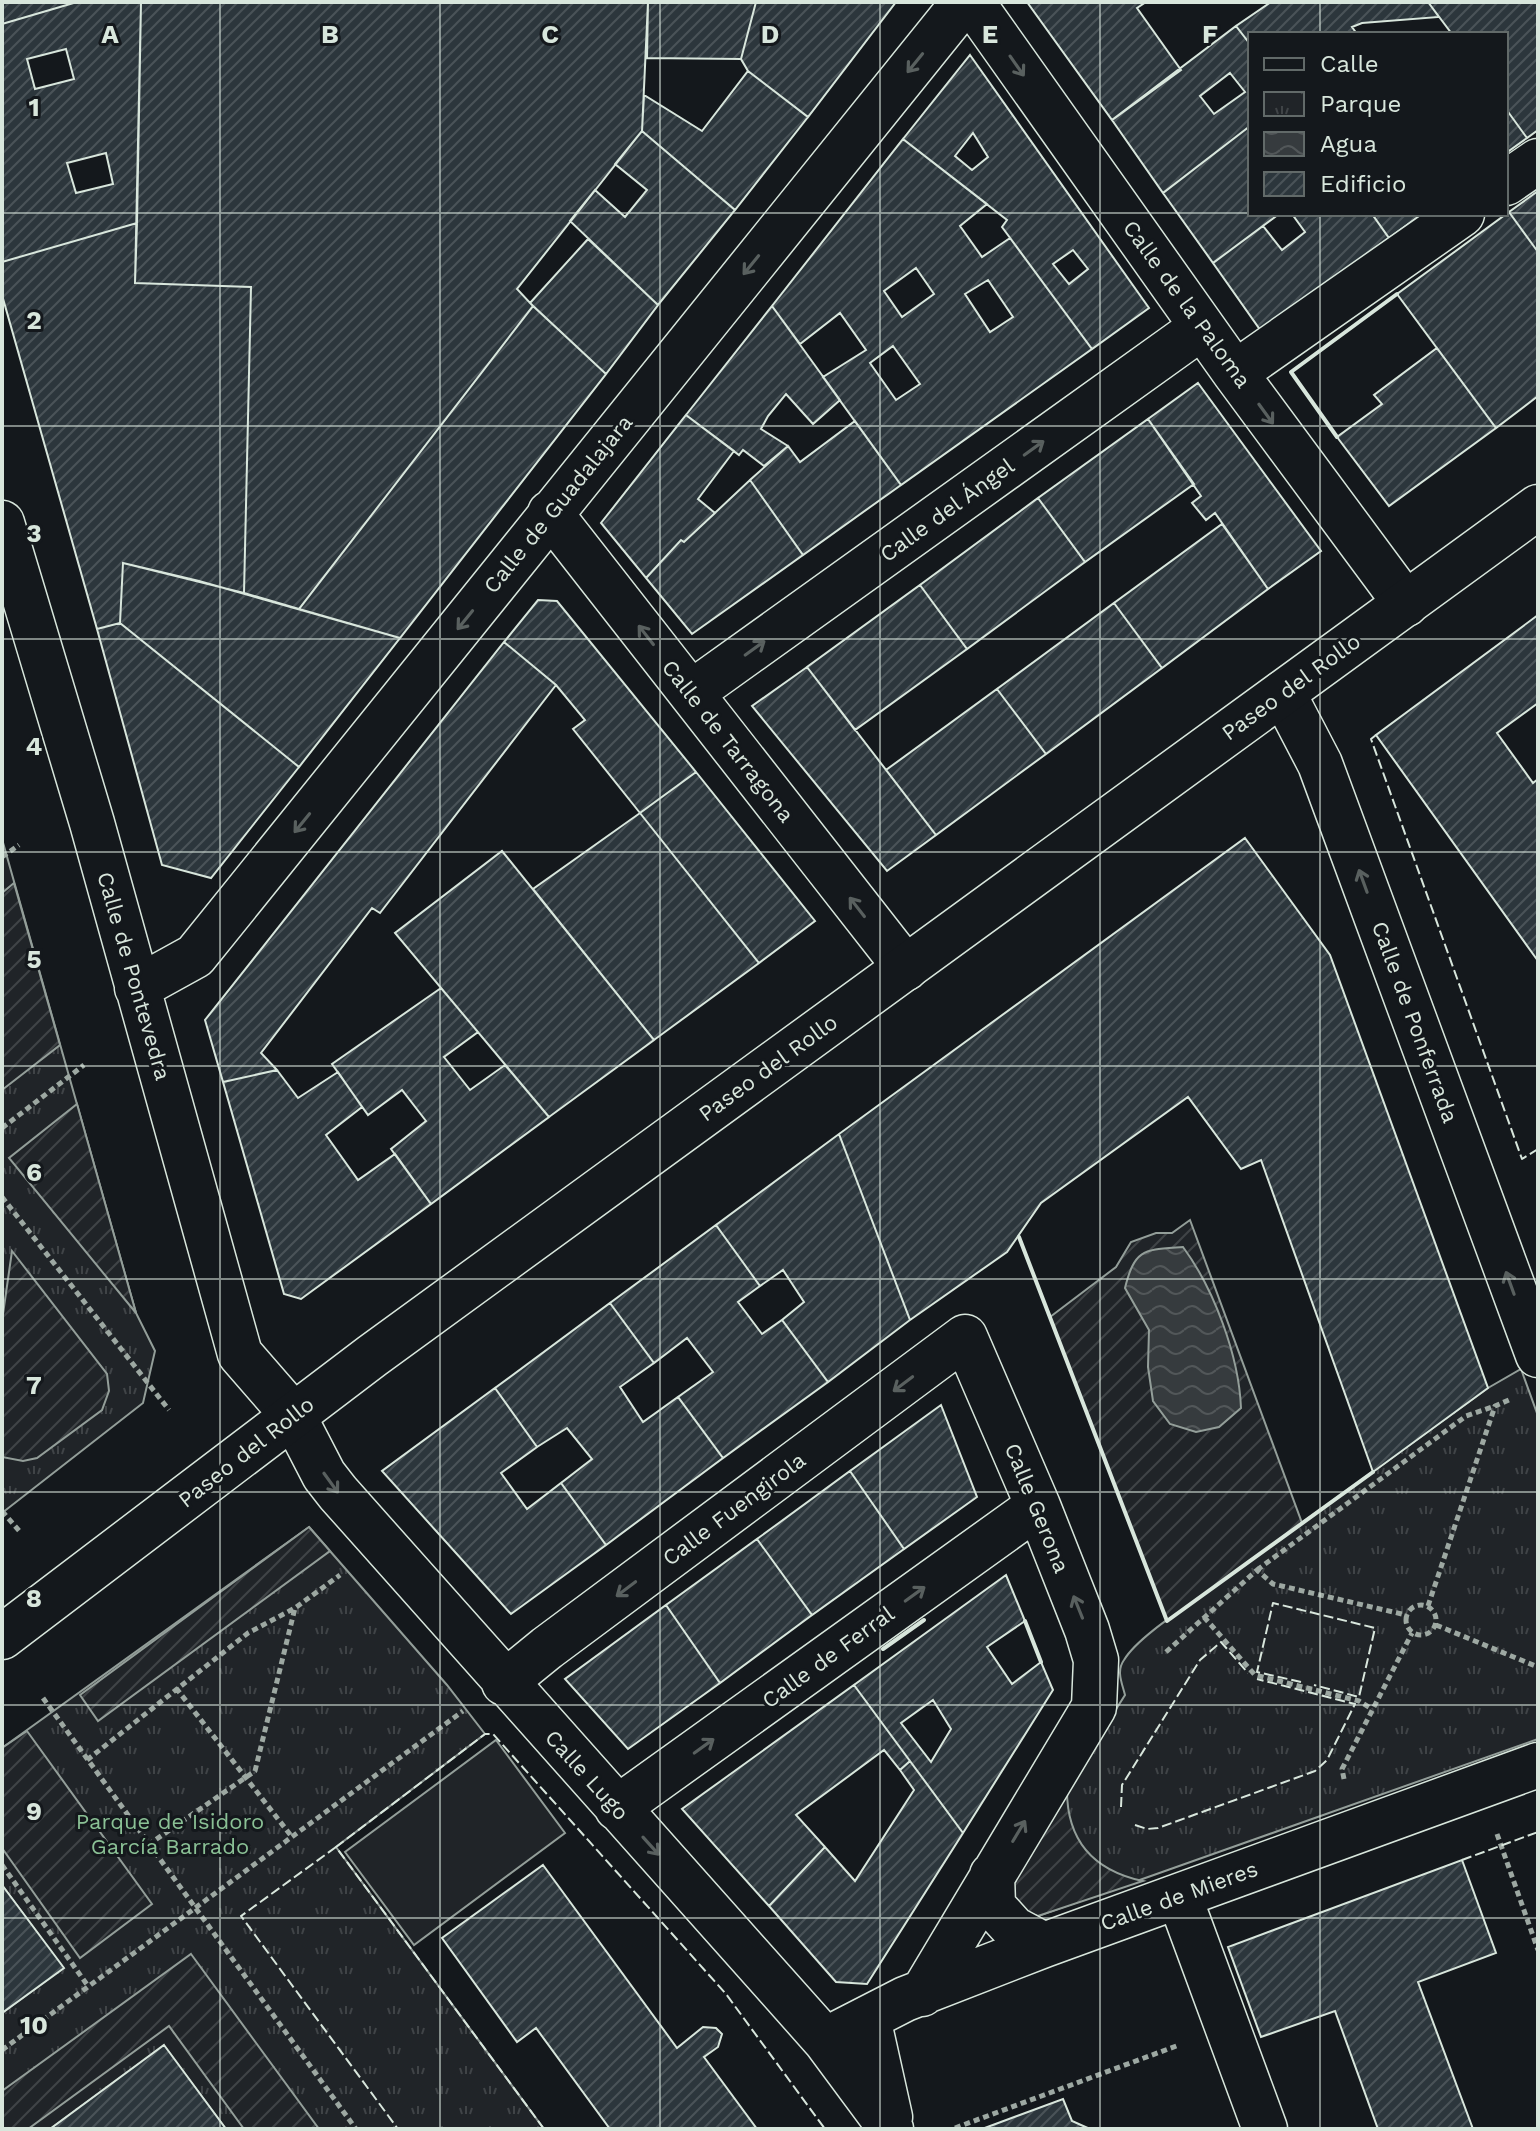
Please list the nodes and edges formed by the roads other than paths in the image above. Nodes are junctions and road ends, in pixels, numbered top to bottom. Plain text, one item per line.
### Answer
1 (964, 2) edge
2 (972, 2) edge
3 (1538, 161) edge
4 (1508, 182) edge
5 (1459, 216) edge
6 (1202, 327) junction
7 (1235, 373) junction
8 (1538, 507) edge
9 (550, 513) junction
10 (2, 523) edge
11 (1406, 604) junction
12 (691, 693) junction
13 (1283, 693) junction
14 (906, 968) junction
15 (137, 988) junction
16 (965, 1337) joint
17 (1538, 1355) edge
18 (293, 1415) junction
19 (1038, 1506) junction
20 (2, 1637) edge
21 (504, 1683) junction
22 (1538, 1765) edge
23 (617, 1808) junction
24 (992, 1875) junction
25 (1179, 1896) junction
26 (1044, 1945) junction
27 (922, 1994) junction
28 (868, 2018) junction
29 (825, 2040) junction
30 (892, 2129) edge
31 (1265, 2129) edge

1 -> 9 street, Calle de Guadalajara
2 -> 6 street, Calle de la Paloma
3 - 4 street
5 - 7 street
6 - 7 street, Calle de la Paloma
12 -> 6 street, Calle del Ángel
7 -> 11 street, Calle de la Paloma
8 - 11 street, Paseo del Rollo
12 -> 9 street, Calle de Tarragona
9 -> 15 street, Calle de Guadalajara
10 - 15 street, Calle de Pontevedra
11 - 13 street, Paseo del Rollo
14 -> 12 street, Calle de Tarragona
13 - 14 street, Paseo del Rollo
17 -> 13 street, Calle de Ponferrada
14 - 18 street, Paseo del Rollo
15 - 18 street, Calle de Pontevedra
16 - 19 street, Calle Gerona
16 -> 21 street, Calle Fuengirola
18 - 20 street, Paseo del Rollo
18 -> 21 street, Calle Lugo
23 -> 19 street, Calle de Ferral
24 -> 19 street, Calle Gerona
21 - 23 street, Calle Lugo
22 - 25 street, Calle de Mieres
23 -> 29 street, Calle Lugo
24 - 26 street
24 - 27 street
25 - 26 street, Calle de Mieres
25 - 31 street
26 - 27 street, Calle de Mieres
27 - 28 street, Calle de Mieres
28 - 29 street, Calle de Mieres
28 - 30 street, Calle Lugo
29 - 30 street, Calle Lugo

